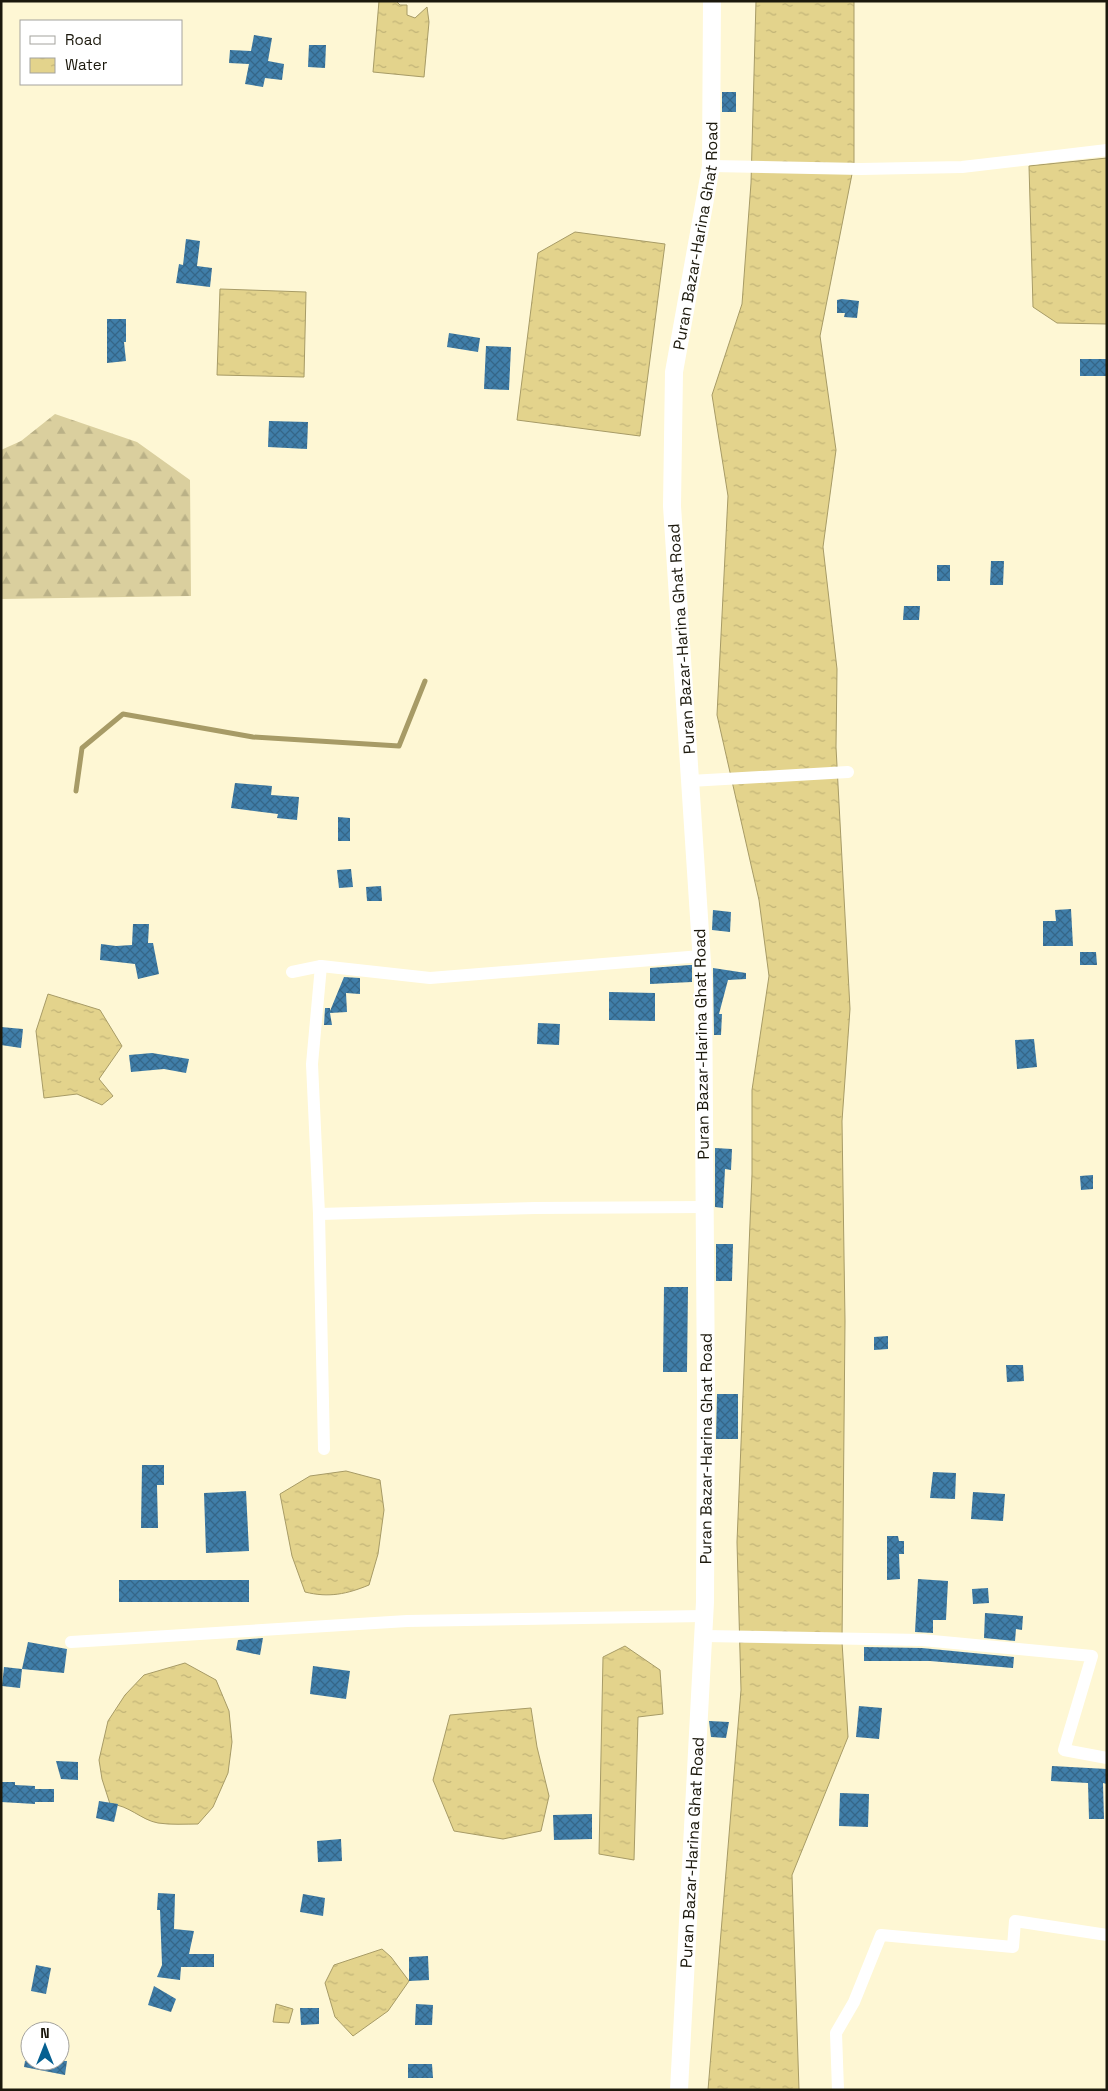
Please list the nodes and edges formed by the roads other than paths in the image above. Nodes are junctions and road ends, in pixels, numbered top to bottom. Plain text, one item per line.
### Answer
1 (712, 1) edge
2 (1107, 150) edge
3 (711, 166) junction
4 (848, 772) dead end
5 (690, 781) junction
6 (701, 956) junction
7 (321, 966) junction
8 (292, 972) dead end
9 (704, 1207) junction
10 (319, 1214) junction
11 (324, 1449) dead end
12 (704, 1616) junction
13 (703, 1636) junction
14 (70, 1642) dead end
15 (1107, 1758) edge
16 (1107, 1935) edge
17 (679, 2090) edge
18 (838, 2090) edge

1 - 3 main road, Puran Bazar-Harina Ghat Road
2 - 3 street
3 - 5 main road, Puran Bazar-Harina Ghat Road
4 - 5 street
5 - 6 main road, Puran Bazar-Harina Ghat Road
6 - 7 street
6 - 9 main road, Puran Bazar-Harina Ghat Road
7 - 8 street
7 - 10 street
9 - 10 street
9 - 12 main road, Puran Bazar-Harina Ghat Road
10 - 11 street
12 - 13 main road, Puran Bazar-Harina Ghat Road
12 - 14 street
13 - 15 street
13 - 17 main road, Puran Bazar-Harina Ghat Road
16 - 18 street

